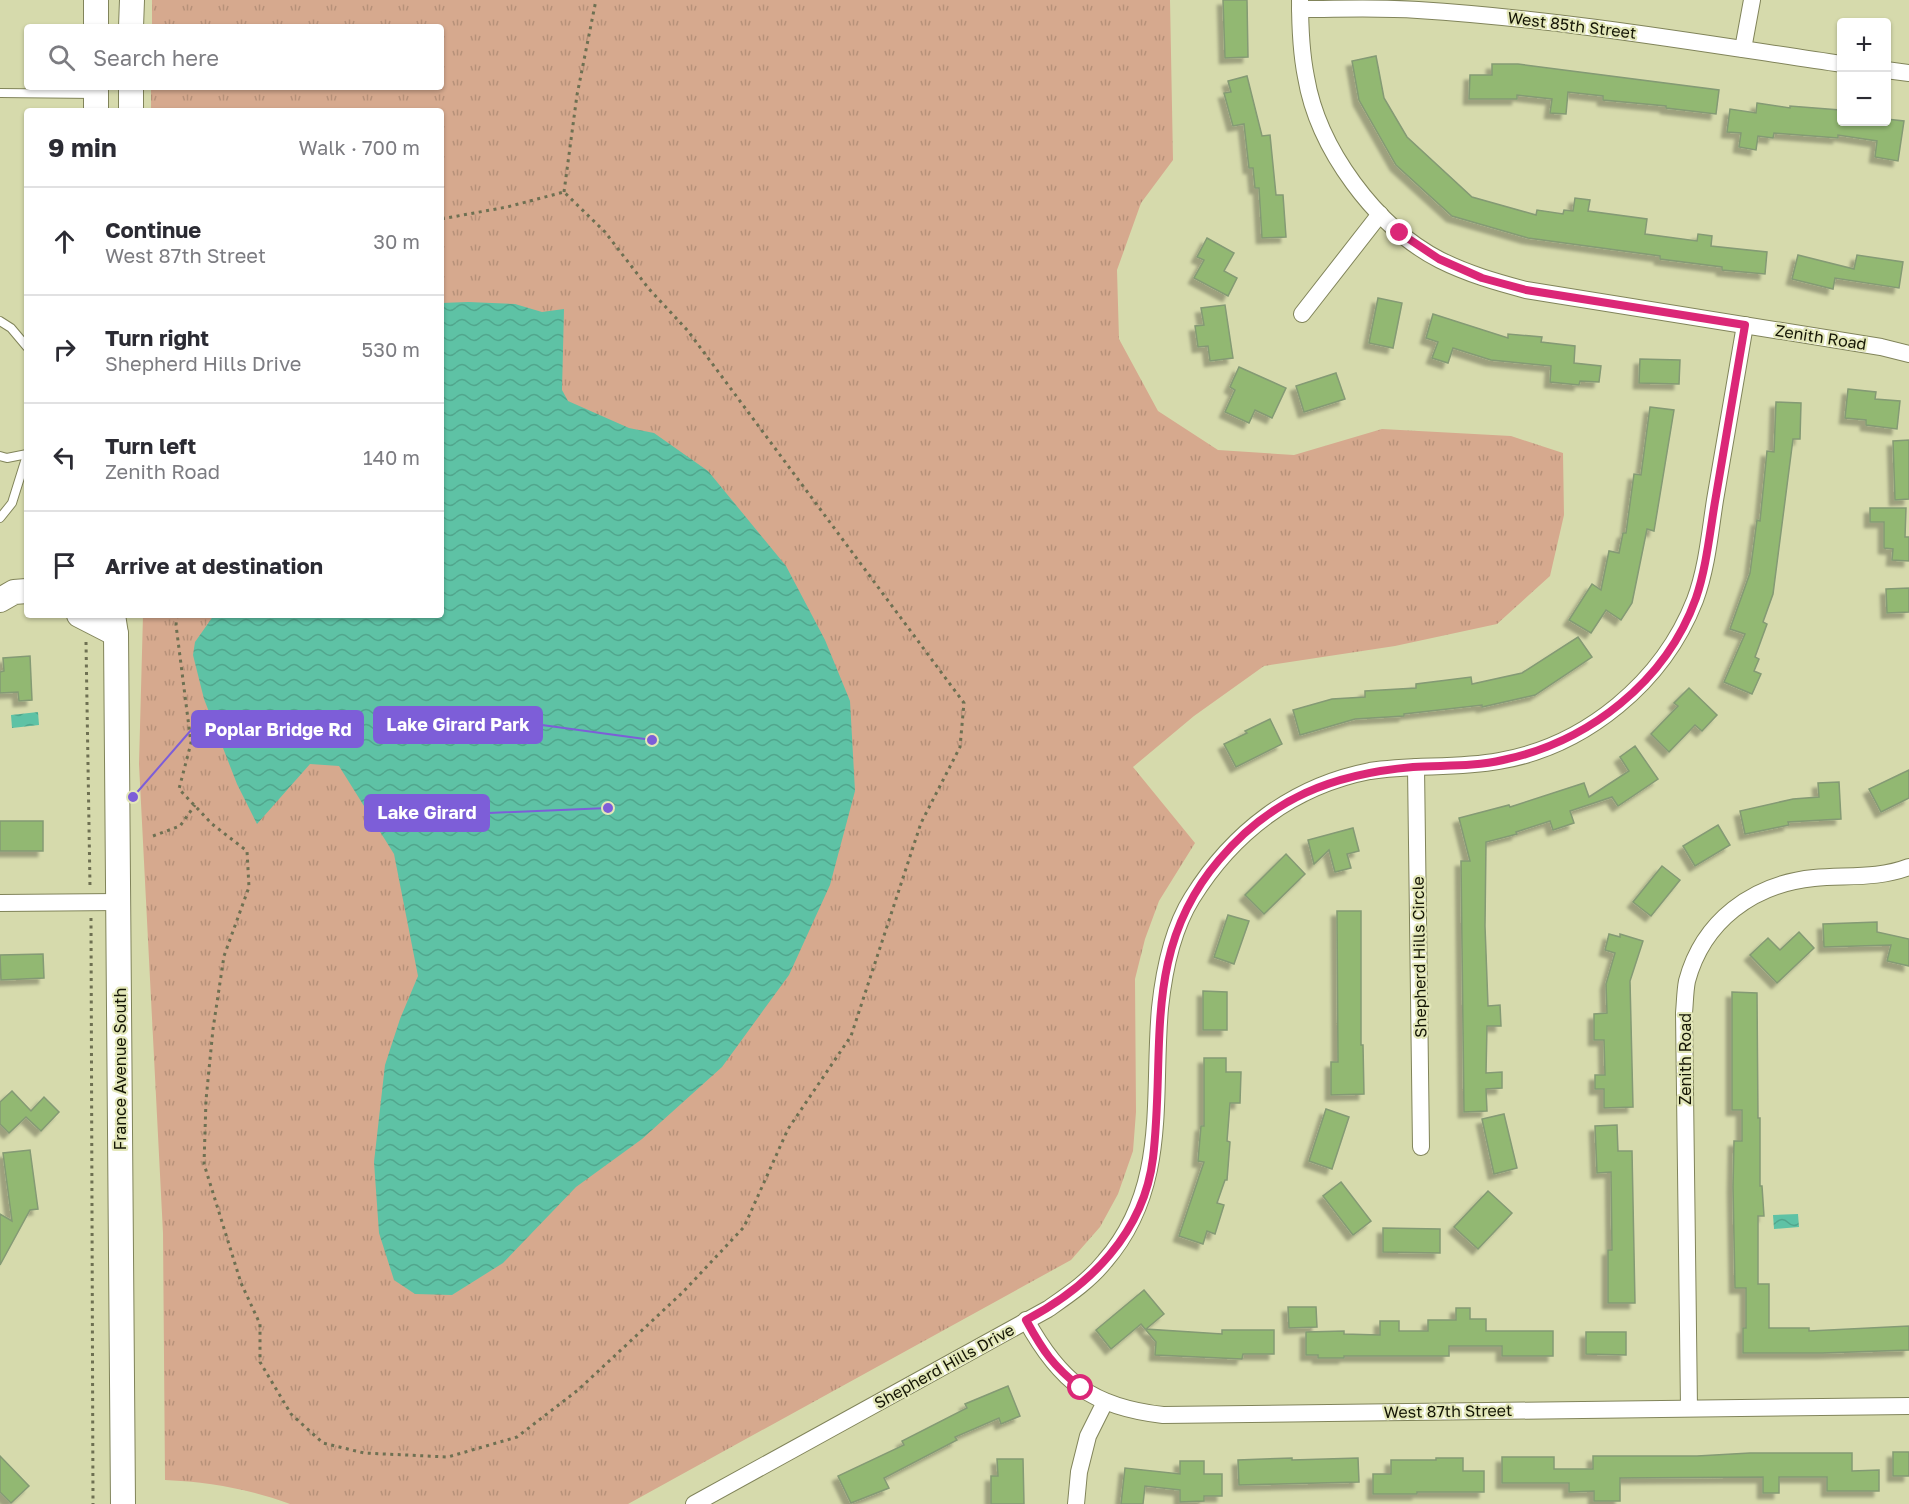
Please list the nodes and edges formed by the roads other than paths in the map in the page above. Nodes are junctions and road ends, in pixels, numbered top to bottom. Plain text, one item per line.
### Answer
1 (96, 0) edge
2 (132, 0) edge
3 (1752, 0) edge
4 (1300, 5) edge
5 (96, 24) edge
6 (132, 24) edge
7 (1743, 50) junction
8 (1837, 62) edge
9 (1891, 71) edge
10 (1909, 73) edge
11 (131, 90) edge
12 (0, 93) edge
13 (98, 101) edge
14 (131, 108) edge
15 (1380, 214) junction
16 (1302, 314) dead end
17 (0, 321) edge
18 (1745, 325) junction
19 (24, 343) edge
20 (1909, 354) edge
21 (24, 455) edge
22 (0, 456) edge
23 (24, 464) edge
24 (0, 518) edge
25 (24, 591) edge
26 (0, 602) edge
27 (24, 606) edge
28 (98, 618) edge
29 (116, 621) edge
30 (1416, 767) junction
31 (1909, 867) edge
32 (119, 902) junction
33 (0, 903) edge
34 (1421, 1147) dead end
35 (1026, 1320) junction
36 (1105, 1402) junction
37 (1909, 1406) edge
38 (1689, 1408) junction
39 (123, 1504) edge
40 (694, 1504) edge
41 (1076, 1504) edge

1 - 5 main road
2 - 6 main road
3 - 7 street
4 - 7 street, West 85th Street
4 - 15 street, Zenith Road
7 - 8 street, West 85th Street
9 - 10 street
11 - 14 main road
12 - 13 lane
15 - 16 street
15 - 18 street, Zenith Road
17 - 19 lane
18 - 20 street, Zenith Road
18 - 30 street, Shepherd Hills Drive
21 - 22 lane
23 - 24 lane
25 - 26 main road
26 - 27 main road
28 - 29 main road
29 - 32 main road, France Avenue South
30 - 34 street, Shepherd Hills Circle
30 - 35 street, Shepherd Hills Drive
31 - 38 street, Zenith Road
32 - 33 street
32 - 39 main road, France Avenue South
35 - 36 street, West 87th Street
35 - 40 street, Shepherd Hills Drive
36 - 38 street, West 87th Street
36 - 41 street
37 - 38 street, West 87th Street

